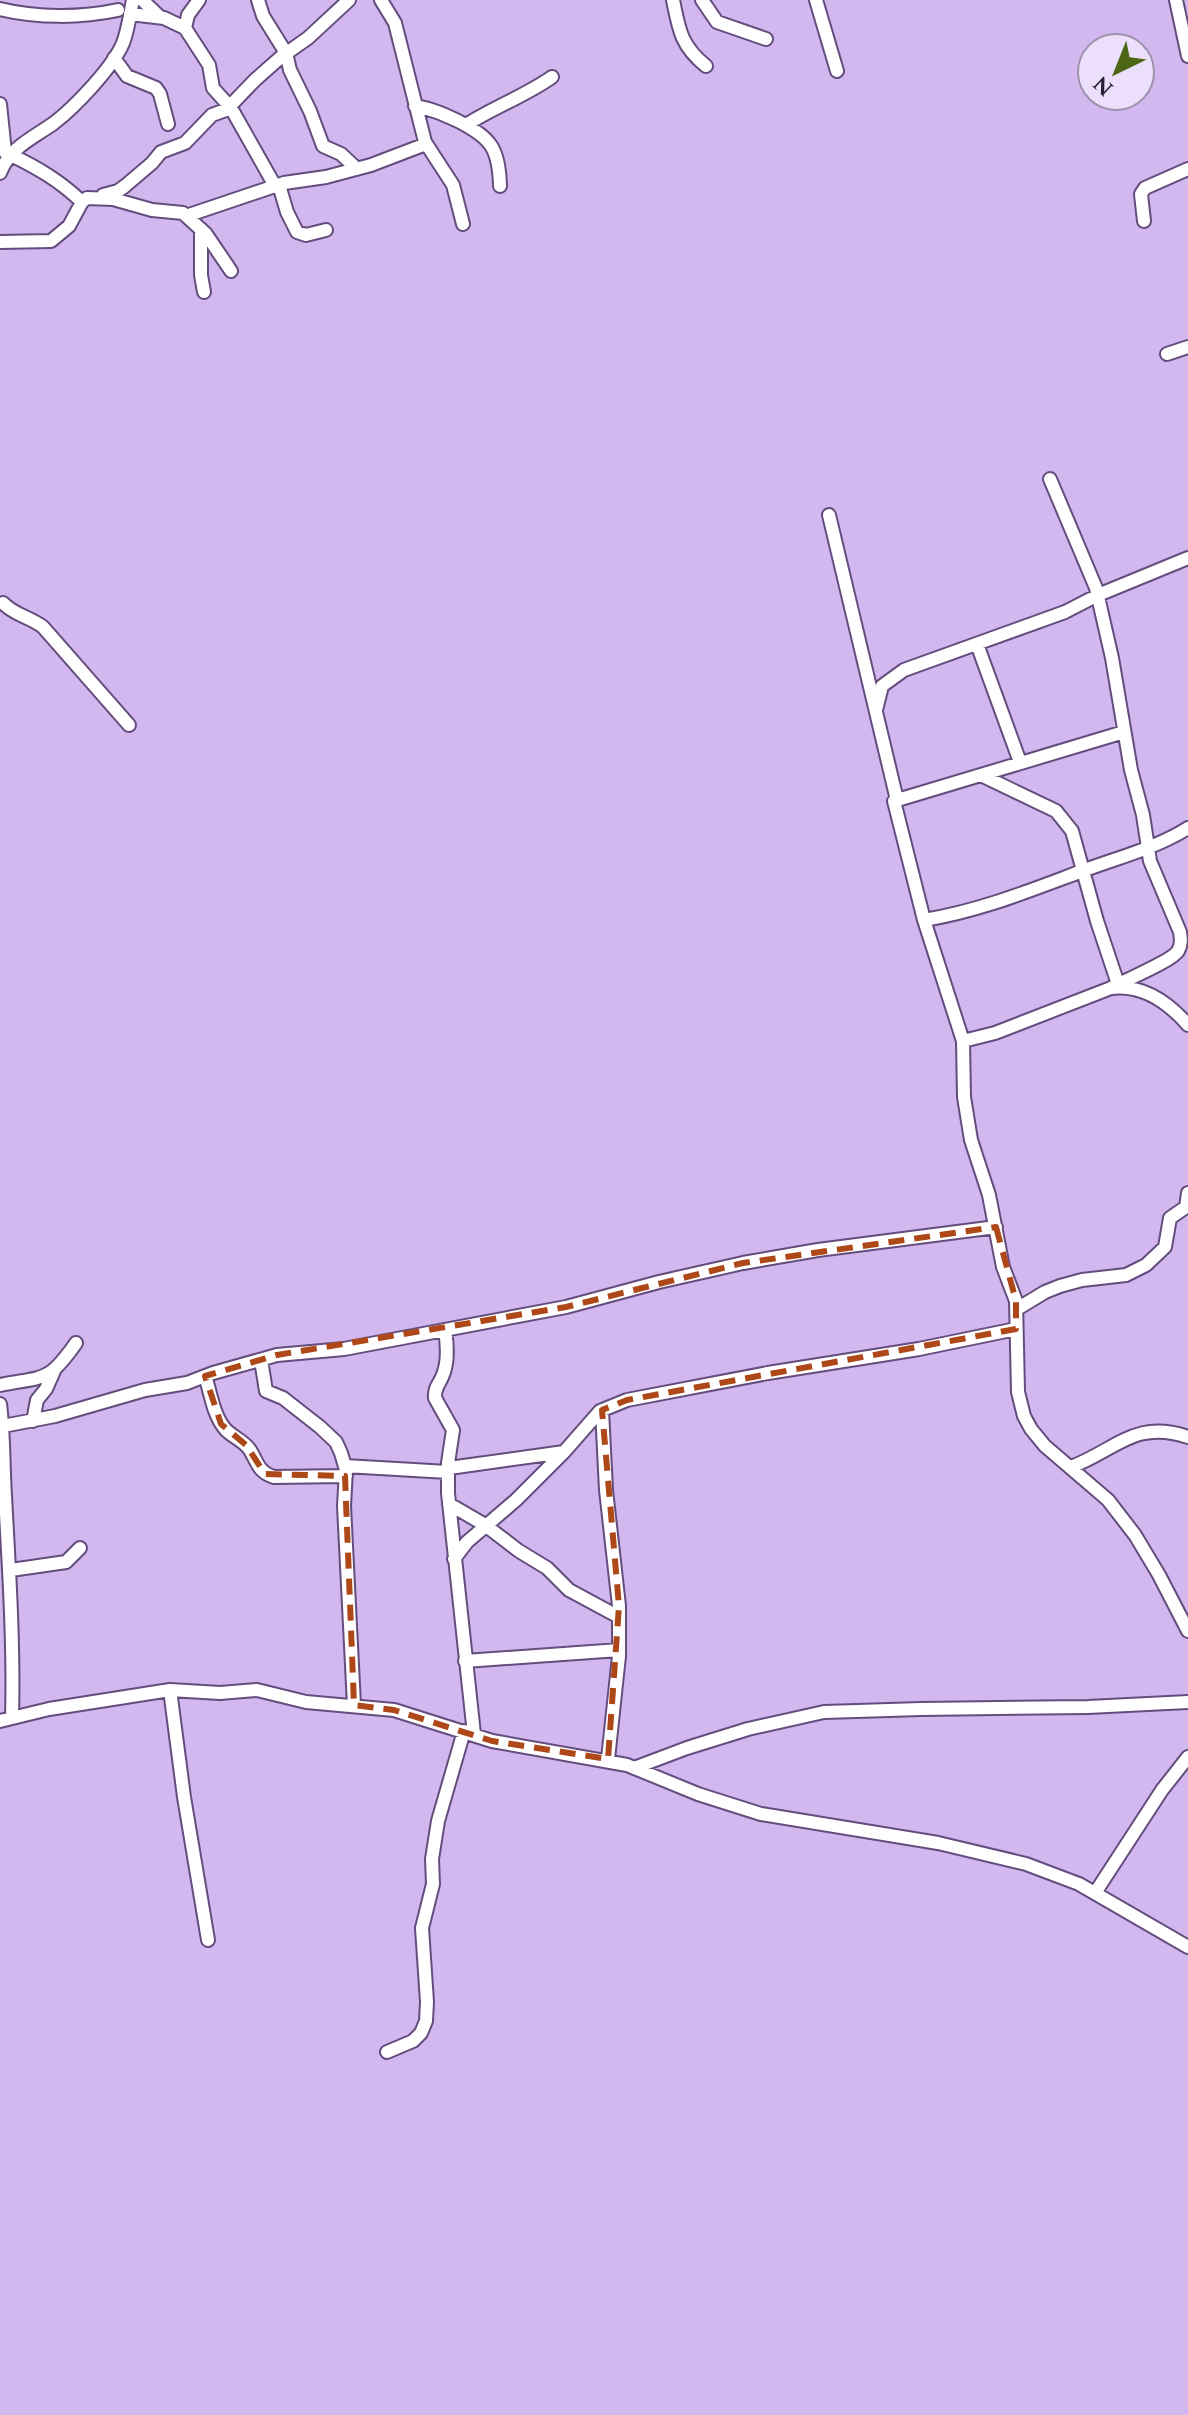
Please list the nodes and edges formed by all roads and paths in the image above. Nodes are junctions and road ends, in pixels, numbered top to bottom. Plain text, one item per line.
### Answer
1 (133, 0) edge
2 (142, 0) edge
3 (199, 0) edge
4 (258, 0) edge
5 (349, 0) edge
6 (381, 0) edge
7 (673, 0) edge
8 (702, 0) edge
9 (816, 0) edge
10 (1176, 0) edge
11 (0, 9) edge
12 (122, 12) edge
13 (160, 17) junction
14 (185, 28) junction
15 (766, 39) dead end
16 (286, 53) junction
17 (1188, 56) edge
18 (114, 58) junction
19 (706, 66) dead end
20 (837, 71) dead end
21 (552, 77) dead end
22 (0, 104) edge
23 (415, 106) junction
24 (231, 107) junction
25 (168, 124) dead end
26 (466, 125) junction
27 (426, 144) junction
28 (6, 153) edge
29 (357, 169) junction
30 (1188, 169) edge
31 (0, 173) edge
32 (130, 181) junction
33 (277, 186) junction
34 (500, 186) dead end
35 (96, 197) junction
36 (82, 202) junction
37 (126, 203) junction
38 (186, 216) junction
39 (1144, 221) dead end
40 (463, 224) dead end
41 (201, 229) junction
42 (326, 230) dead end
43 (0, 242) edge
44 (231, 271) dead end
45 (204, 292) dead end
46 (1188, 347) edge
47 (1167, 354) dead end
48 (1050, 479) dead end
49 (829, 515) dead end
50 (1188, 558) edge
51 (1098, 595) junction
52 (3, 603) dead end
53 (977, 644) junction
54 (876, 710) junction
55 (129, 725) dead end
56 (1124, 732) junction
57 (1020, 762) junction
58 (981, 775) junction
59 (897, 800) junction
60 (1187, 833) edge
61 (1148, 849) junction
62 (1083, 871) junction
63 (924, 920) junction
64 (1184, 929) edge
65 (1114, 986) junction
66 (1188, 1025) edge
67 (963, 1041) junction
68 (1188, 1193) edge
69 (996, 1227) junction
70 (1017, 1309) junction
71 (1016, 1329) junction
72 (445, 1330) junction
73 (76, 1343) dead end
74 (261, 1360) junction
75 (54, 1371) junction
76 (205, 1376) junction
77 (0, 1385) edge
78 (0, 1404) edge
79 (602, 1410) junction
80 (33, 1421) junction
81 (3, 1426) junction
82 (1188, 1437) edge
83 (564, 1452) junction
84 (1071, 1467) junction
85 (448, 1470) junction
86 (345, 1471) junction
87 (449, 1504) junction
88 (485, 1525) junction
89 (80, 1548) dead end
90 (454, 1559) junction
91 (11, 1570) junction
92 (619, 1617) junction
93 (1188, 1631) edge
94 (619, 1650) junction
95 (465, 1661) junction
96 (170, 1690) junction
97 (1188, 1702) edge
98 (354, 1705) junction
99 (6, 1720) edge
100 (469, 1732) junction
101 (1188, 1757) edge
102 (608, 1759) junction
103 (634, 1768) junction
104 (1095, 1893) junction
105 (208, 1940) dead end
106 (1188, 1947) edge
107 (387, 2052) dead end

1 - 12 street
2 - 13 street
3 - 14 street
4 - 16 street
5 - 16 street
6 - 23 street
7 - 19 street
8 - 15 street
9 - 20 street
10 - 17 street
11 - 12 street
12 - 13 street
12 - 18 street
13 - 14 street
14 - 24 street
16 - 24 street
16 - 29 street
18 - 25 street
18 - 28 street
21 - 26 street
22 - 28 street
23 - 26 street
23 - 27 street
24 - 32 street
24 - 33 street
26 - 34 street
27 - 29 street
27 - 40 street
28 - 31 street
28 - 36 street
29 - 33 street
30 - 39 street
32 - 35 street
32 - 37 street
33 - 38 street
33 - 42 street
35 - 36 street
35 - 37 street
36 - 43 street
37 - 38 street
38 - 41 street
41 - 44 street
41 - 45 street
46 - 47 street
48 - 51 street
49 - 54 street
50 - 51 street
51 - 53 street
51 - 56 street
52 - 55 street
53 - 54 street
53 - 57 street
54 - 59 street
56 - 57 street
56 - 61 street
57 - 58 street
58 - 59 street
58 - 62 street
59 - 63 street
60 - 61 street
61 - 62 street
61 - 64 street
62 - 63 street
62 - 65 street
63 - 67 street
64 - 65 street
65 - 66 street
65 - 67 street
67 - 69 street
68 - 70 street
69 - 70 street
69 - 72 street
70 - 71 street
71 - 79 street
71 - 84 street
72 - 74 street
72 - 85 street
73 - 75 street
74 - 76 street
74 - 86 street
75 - 77 street
75 - 80 street
76 - 80 street
76 - 86 street
78 - 81 street
79 - 83 street
79 - 92 street
80 - 81 street
81 - 91 street
82 - 84 street
83 - 85 street
83 - 88 street
84 - 93 street
85 - 86 street
85 - 87 street
86 - 98 street
87 - 88 street
87 - 90 street
88 - 90 street
88 - 92 street
89 - 91 street
90 - 95 street
91 - 99 street
92 - 94 street
94 - 95 street
94 - 102 street
95 - 100 street
96 - 98 street
96 - 99 street
96 - 105 street
97 - 103 street
98 - 100 street
100 - 102 street
100 - 107 street
101 - 104 street
102 - 103 street
103 - 104 street
104 - 106 street

